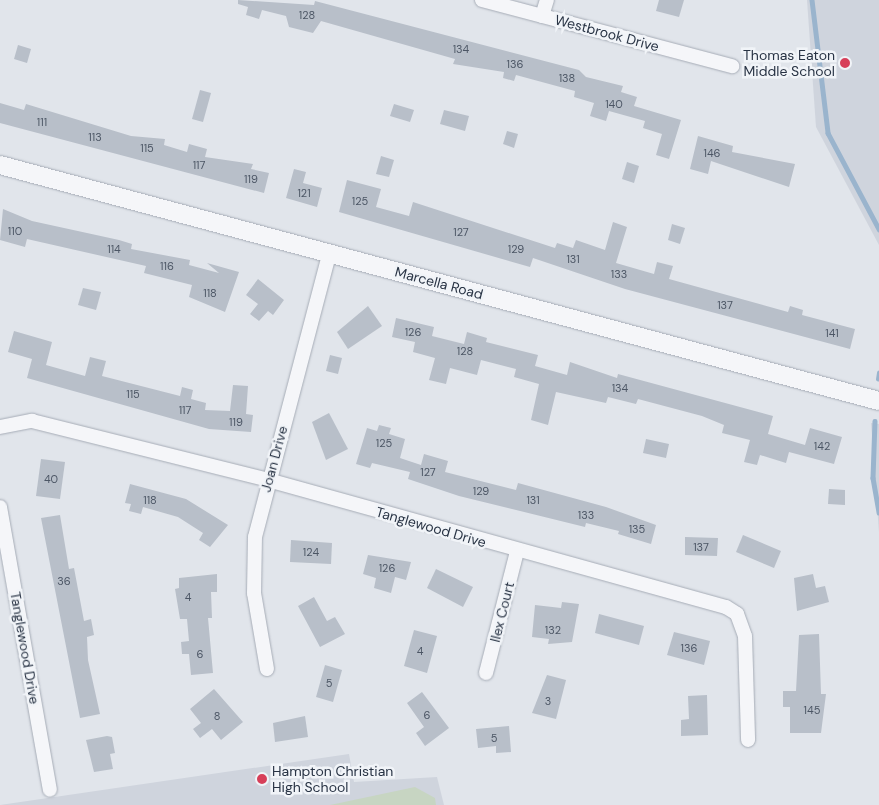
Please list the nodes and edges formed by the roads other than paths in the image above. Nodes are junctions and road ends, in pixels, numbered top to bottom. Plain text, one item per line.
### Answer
1 (482, 0) edge
2 (547, 0) edge
3 (542, 16) junction
4 (732, 66) dead end
5 (0, 165) edge
6 (329, 254) junction
7 (879, 401) edge
8 (0, 426) edge
9 (268, 480) junction
10 (0, 507) edge
11 (517, 551) junction
12 (267, 669) dead end
13 (486, 673) dead end
14 (748, 740) dead end
15 (50, 790) dead end

1 - 3 street, Westbrook Drive
2 - 3 street
3 - 4 street, Westbrook Drive
5 - 6 street, Marcella Road
6 - 7 street, Marcella Road
6 - 9 street, Joan Drive
8 - 9 street, Tanglewood Drive
9 - 11 street, Tanglewood Drive
9 - 12 street, Joan Drive
10 - 15 street, Tanglewood Drive
11 - 13 street, Ilex Court
11 - 14 street, Tanglewood Drive

